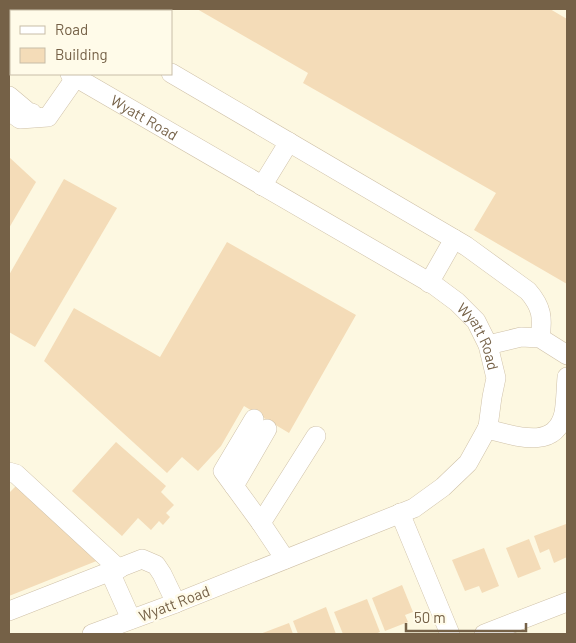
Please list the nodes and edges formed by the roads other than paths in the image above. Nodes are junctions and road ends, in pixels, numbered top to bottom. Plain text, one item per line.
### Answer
1 (172, 74) edge
2 (73, 76) edge
3 (9, 96) edge
4 (9, 111) edge
5 (48, 116) junction
6 (289, 142) junction
7 (262, 186) junction
8 (454, 239) junction
9 (430, 282) junction
10 (540, 338) junction
11 (488, 345) junction
12 (567, 355) edge
13 (567, 377) edge
14 (260, 424) dead end
15 (487, 429) junction
16 (316, 436) dead end
17 (9, 472) edge
18 (400, 513) junction
19 (261, 523) junction
20 (285, 559) junction
21 (115, 570) junction
22 (567, 602) edge
23 (176, 603) junction
24 (9, 611) edge
25 (132, 619) junction
26 (92, 634) edge
27 (450, 634) edge
28 (484, 634) edge

1 - 6 street
2 - 5 street
2 - 7 street, Wyatt Road
3 - 5 street
4 - 5 street
6 - 7 street
6 - 8 street
7 - 9 street, Wyatt Road
8 - 9 street
8 - 10 street
9 - 11 street, Wyatt Road
10 - 11 street
10 - 12 street
11 - 15 street, Wyatt Road
13 - 15 street
14 - 19 street
15 - 18 street, Wyatt Road
16 - 19 street
17 - 21 street
18 - 20 street, Wyatt Road
18 - 27 street
19 - 20 street
20 - 23 street, Wyatt Road
21 - 23 street
21 - 24 street
21 - 25 street
22 - 28 street
23 - 25 street, Wyatt Road
25 - 26 street, Wyatt Road

